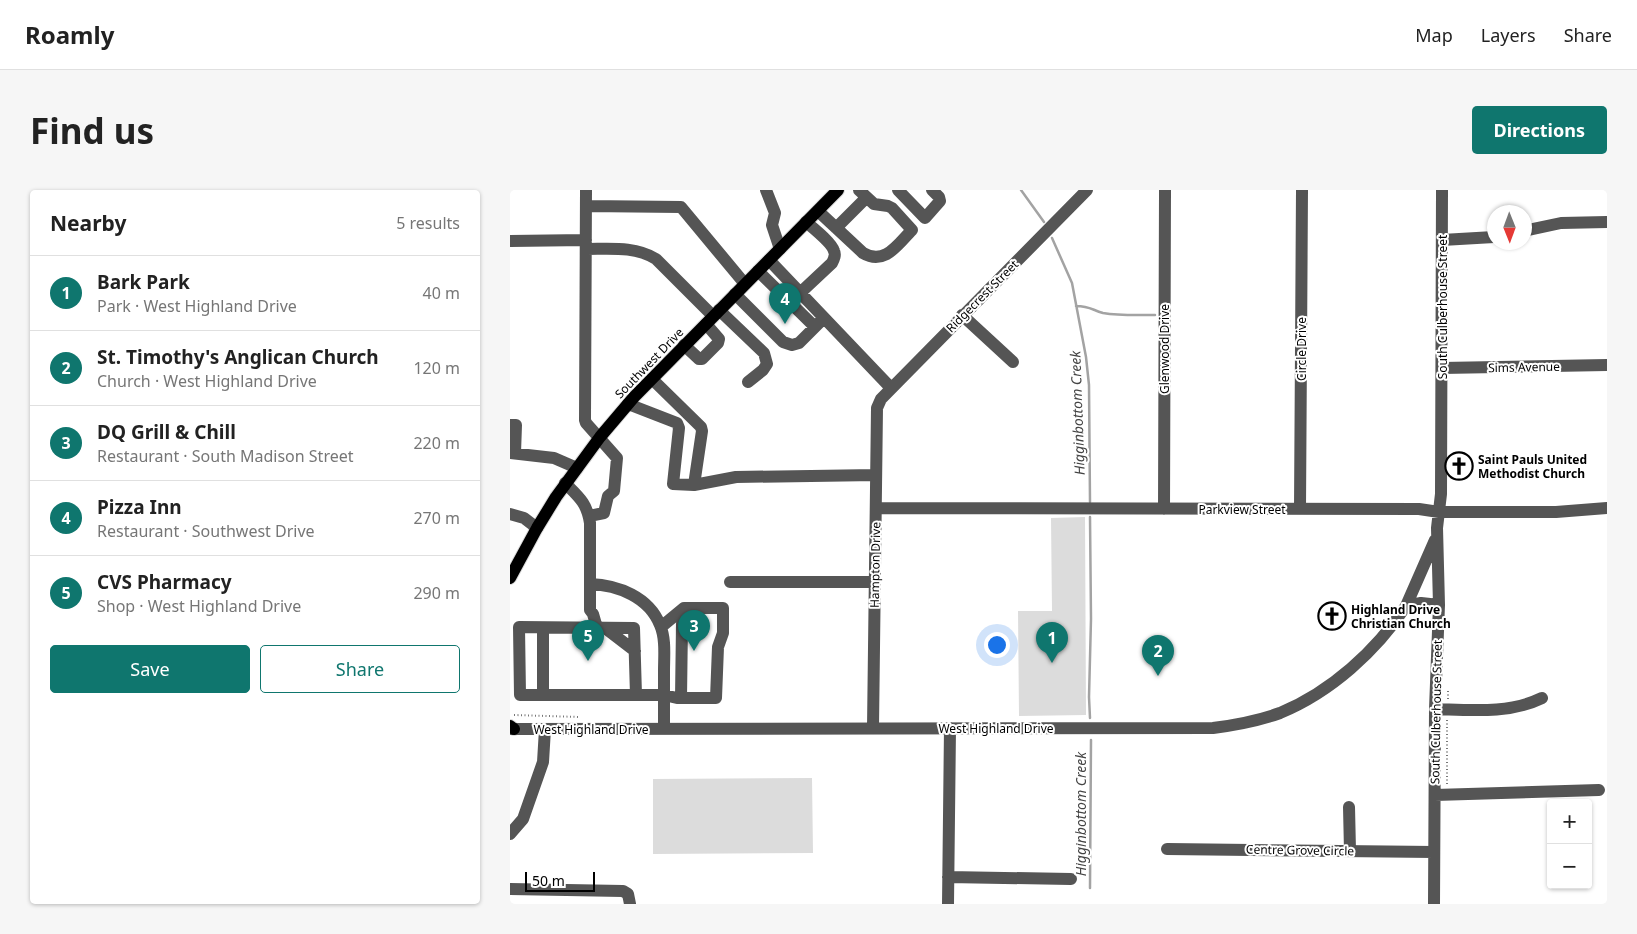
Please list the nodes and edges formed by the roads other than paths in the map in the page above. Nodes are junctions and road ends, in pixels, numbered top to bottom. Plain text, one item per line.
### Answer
1 (586, 190) edge
2 (766, 190) edge
3 (838, 190) edge
4 (898, 190) edge
5 (932, 190) edge
6 (1086, 190) edge
7 (1165, 190) edge
8 (1302, 190) edge
9 (1442, 190) edge
10 (862, 194) edge
11 (586, 206) junction
12 (818, 210) junction
13 (925, 218) junction
14 (806, 222) junction
15 (1607, 222) edge
16 (836, 228) junction
17 (1532, 229) edge
18 (912, 230) junction
19 (1487, 237) edge
20 (1442, 240) junction
21 (510, 241) edge
22 (586, 244) junction
23 (780, 249) junction
24 (769, 260) junction
25 (758, 271) junction
26 (745, 284) junction
27 (800, 293) junction
28 (735, 294) junction
29 (962, 315) junction
30 (713, 317) junction
31 (820, 322) junction
32 (684, 345) junction
33 (1014, 362) dead end
34 (1607, 365) edge
35 (1442, 368) junction
36 (652, 379) junction
37 (748, 382) dead end
38 (891, 388) junction
39 (879, 402) joint
40 (628, 404) junction
41 (510, 424) edge
42 (600, 437) junction
43 (513, 453) edge
44 (577, 468) junction
45 (876, 475) junction
46 (565, 483) junction
47 (694, 485) junction
48 (876, 508) junction
49 (1607, 508) edge
50 (1164, 509) junction
51 (1300, 509) junction
52 (1439, 512) junction
53 (510, 514) edge
54 (589, 516) junction
55 (537, 528) junction
56 (1437, 535) junction
57 (511, 574) edge
58 (730, 582) dead end
59 (875, 582) junction
60 (590, 584) junction
61 (1439, 605) junction
62 (1406, 606) junction
63 (590, 610) junction
64 (514, 626) edge
65 (543, 628) junction
66 (582, 628) junction
67 (601, 628) junction
68 (661, 628) junction
69 (718, 647) junction
70 (635, 651) junction
71 (543, 695) junction
72 (636, 695) junction
73 (664, 695) junction
74 (681, 698) junction
75 (1542, 698) dead end
76 (1435, 709) junction
77 (511, 728) edge
78 (873, 728) junction
79 (950, 728) junction
80 (545, 729) junction
81 (664, 730) junction
82 (1599, 790) dead end
83 (1435, 795) junction
84 (1349, 807) dead end
85 (510, 834) edge
86 (1167, 849) dead end
87 (1350, 851) junction
88 (1434, 852) junction
89 (948, 877) junction
90 (1071, 879) dead end
91 (510, 889) edge
92 (630, 904) edge
93 (948, 904) edge
94 (1434, 904) edge

1 - 11 street
2 - 23 street
3 - 12 main road, Southwest Drive
4 - 13 street
5 - 13 street
6 - 29 street, Ridgecrest Street
7 - 50 street, Glenwood Drive
8 - 51 street, Circle Drive
9 - 20 street, South Culberhouse Street
10 - 16 street
10 - 18 street
11 - 22 street
11 - 26 street
12 - 14 main road, Southwest Drive
12 - 16 street
13 - 18 street
14 - 23 main road, Southwest Drive
14 - 27 street
15 - 17 street
16 - 18 street
19 - 20 street
20 - 35 street, South Culberhouse Street
21 - 22 street
22 - 30 street
22 - 42 street
23 - 24 main road, Southwest Drive
24 - 25 main road, Southwest Drive
24 - 27 street
25 - 26 main road, Southwest Drive
25 - 31 street
26 - 28 main road, Southwest Drive
27 - 31 street
28 - 30 main road, Southwest Drive
28 - 31 street
29 - 33 street
29 - 38 street, Ridgecrest Street
30 - 32 main road, Southwest Drive
30 - 32 street
30 - 37 street
31 - 38 street
32 - 36 main road, Southwest Drive
34 - 35 street, Sims Avenue
35 - 52 street, South Culberhouse Street
36 - 40 main road, Southwest Drive
36 - 47 street
38 - 39 street, Ridgecrest Street
39 - 45 street, Hampton Drive
40 - 42 main road, Southwest Drive
40 - 47 street
41 - 43 street
42 - 44 main road, Southwest Drive
42 - 54 street
43 - 44 street
44 - 46 main road, Southwest Drive
45 - 47 street
45 - 48 street, Hampton Drive
46 - 54 street
46 - 55 main road, Southwest Drive
48 - 50 street, Parkview Street
48 - 59 street, Hampton Drive
49 - 52 street, Parkview Street
50 - 51 street, Parkview Street
51 - 52 street, Parkview Street
52 - 56 street, South Culberhouse Street
53 - 55 street
54 - 60 street
55 - 57 main road, Southwest Drive
56 - 61 street, South Culberhouse Street
56 - 62 street, West Highland Drive
58 - 59 street
59 - 78 street, Hampton Drive
60 - 63 street
60 - 68 street
61 - 62 street
61 - 76 street, South Culberhouse Street
62 - 79 street, West Highland Drive
63 - 66 street
63 - 67 street
64 - 65 street
64 - 71 street
65 - 66 street
65 - 71 street
66 - 67 street
67 - 70 street
67 - 70 street
68 - 69 street
68 - 73 street
69 - 74 street
69 - 74 street
70 - 72 street
71 - 72 street
72 - 73 street
73 - 74 street
73 - 81 street
75 - 76 street
76 - 83 street, South Culberhouse Street
77 - 80 street, West Highland Drive
78 - 79 street, West Highland Drive
78 - 81 street, West Highland Drive
79 - 89 street
80 - 81 street, West Highland Drive
80 - 85 street
82 - 83 street
83 - 88 street, South Culberhouse Street
84 - 87 street
86 - 87 street, Centre Grove Circle
87 - 88 street, Centre Grove Circle
88 - 94 street, South Culberhouse Street
89 - 90 street
89 - 93 street
91 - 92 street

